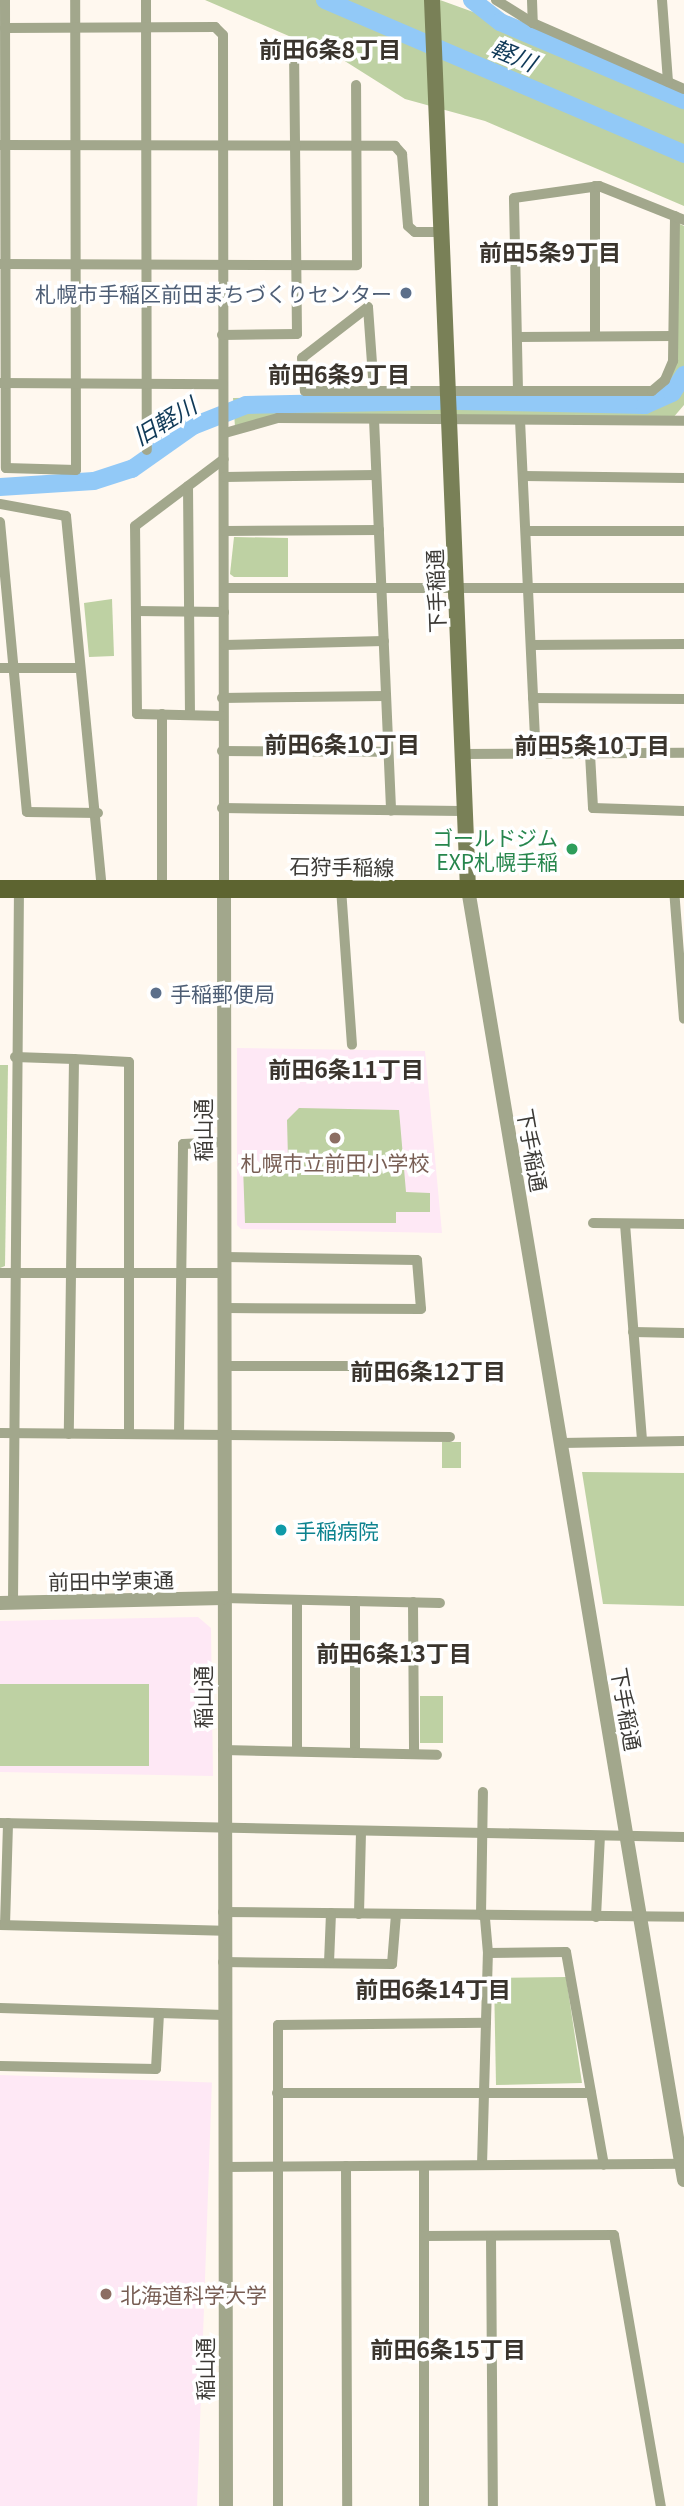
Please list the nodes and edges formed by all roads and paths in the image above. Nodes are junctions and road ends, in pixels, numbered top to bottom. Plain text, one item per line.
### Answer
1 (5, 0) edge
2 (75, 0) edge
3 (146, 0) edge
4 (432, 0) edge
5 (496, 0) edge
6 (532, 0) edge
7 (662, 0) edge
8 (533, 23) junction
9 (76, 27) junction
10 (145, 27) junction
11 (5, 28) junction
12 (294, 59) dead end
13 (667, 82) junction
14 (356, 85) dead end
15 (684, 89) edge
16 (2, 145) edge
17 (77, 145) junction
18 (144, 145) junction
19 (222, 145) junction
20 (297, 145) junction
21 (358, 145) junction
22 (595, 187) junction
23 (680, 218) edge
24 (440, 232) junction
25 (2, 264) edge
26 (76, 264) junction
27 (145, 264) junction
28 (223, 264) junction
29 (295, 265) junction
30 (222, 335) junction
31 (595, 336) junction
32 (673, 336) junction
33 (517, 337) junction
34 (2, 383) edge
35 (77, 383) junction
36 (147, 384) junction
37 (223, 384) junction
38 (374, 391) junction
39 (447, 391) junction
40 (519, 391) junction
41 (374, 419) junction
42 (449, 420) junction
43 (520, 420) junction
44 (684, 421) edge
45 (225, 429) junction
46 (147, 450) dead end
47 (224, 459) junction
48 (376, 475) junction
49 (524, 476) junction
50 (225, 477) junction
51 (684, 478) edge
52 (188, 486) junction
53 (0, 504) edge
54 (0, 522) edge
55 (379, 530) junction
56 (225, 531) junction
57 (526, 531) junction
58 (684, 531) edge
59 (225, 587) junction
60 (457, 587) junction
61 (528, 587) junction
62 (381, 588) junction
63 (684, 588) edge
64 (136, 611) junction
65 (189, 611) junction
66 (224, 612) junction
67 (384, 641) junction
68 (684, 644) edge
69 (225, 645) junction
70 (531, 645) junction
71 (14, 667) junction
72 (0, 668) edge
73 (80, 668) junction
74 (386, 696) junction
75 (222, 698) junction
76 (533, 698) junction
77 (684, 699) edge
78 (162, 714) junction
79 (190, 715) junction
80 (222, 716) junction
81 (222, 751) junction
82 (388, 752) junction
83 (684, 753) edge
84 (461, 754) junction
85 (536, 754) junction
86 (590, 754) junction
87 (222, 808) junction
88 (391, 811) junction
89 (462, 811) junction
90 (684, 811) edge
91 (98, 813) junction
92 (102, 887) junction
93 (162, 887) junction
94 (224, 887) junction
95 (19, 888) junction
96 (341, 888) junction
97 (0, 889) edge
98 (468, 889) junction
99 (679, 889) edge
100 (684, 1019) edge
101 (352, 1045) dead end
102 (15, 1057) junction
103 (75, 1059) junction
104 (223, 1142) junction
105 (593, 1223) dead end
106 (625, 1224) junction
107 (684, 1224) edge
108 (225, 1256) junction
109 (128, 1272) junction
110 (0, 1273) edge
111 (17, 1273) junction
112 (74, 1273) junction
113 (182, 1273) junction
114 (224, 1273) junction
115 (225, 1308) junction
116 (633, 1332) junction
117 (684, 1333) edge
118 (225, 1366) junction
119 (443, 1366) dead end
120 (0, 1433) edge
121 (129, 1433) junction
122 (13, 1434) junction
123 (68, 1434) junction
124 (179, 1434) junction
125 (225, 1434) junction
126 (450, 1437) dead end
127 (642, 1440) junction
128 (684, 1441) edge
129 (561, 1443) junction
130 (223, 1598) junction
131 (296, 1600) junction
132 (355, 1601) junction
133 (413, 1602) junction
134 (6, 1603) edge
135 (440, 1603) dead end
136 (223, 1750) junction
137 (297, 1751) junction
138 (355, 1753) junction
139 (414, 1754) junction
140 (437, 1755) dead end
141 (483, 1792) dead end
142 (4, 1823) edge
143 (223, 1830) junction
144 (361, 1832) junction
145 (480, 1834) junction
146 (600, 1836) junction
147 (627, 1837) junction
148 (684, 1837) edge
149 (223, 1912) junction
150 (331, 1913) junction
151 (359, 1914) junction
152 (396, 1914) junction
153 (483, 1915) junction
154 (639, 1916) junction
155 (596, 1917) junction
156 (684, 1917) edge
157 (3, 1925) edge
158 (223, 1931) junction
159 (488, 1953) junction
160 (223, 1962) junction
161 (329, 1963) junction
162 (0, 2008) edge
163 (159, 2013) junction
164 (224, 2015) junction
165 (486, 2024) junction
166 (0, 2066) edge
167 (277, 2093) junction
168 (484, 2093) junction
169 (591, 2093) junction
170 (683, 2164) edge
171 (482, 2165) junction
172 (604, 2165) junction
173 (275, 2166) junction
174 (346, 2166) junction
175 (424, 2166) junction
176 (224, 2167) junction
177 (684, 2180) edge
178 (424, 2236) junction
179 (491, 2236) junction
180 (226, 2506) edge
181 (278, 2506) edge
182 (347, 2506) edge
183 (424, 2506) edge
184 (493, 2506) edge
185 (661, 2506) edge

1 - 11 street
2 - 9 street
3 - 10 street
4 - 24 main road, 下手稲通
5 - 8 street
6 - 8 street
7 - 13 street
8 - 13 street
9 - 10 street
9 - 11 street
9 - 17 street
10 - 18 street
10 - 19 street
11 - 16 street
12 - 20 street
13 - 15 street
14 - 21 street
16 - 17 street
16 - 25 street
17 - 18 street
17 - 26 street
18 - 19 street
18 - 27 street
19 - 20 street
19 - 28 street
20 - 21 street
20 - 29 street
21 - 24 street
21 - 29 street
22 - 23 street
22 - 31 street
22 - 33 street
23 - 32 street
24 - 39 main road, 下手稲通
25 - 26 street
25 - 34 street
26 - 27 street
26 - 35 street
27 - 28 street
27 - 36 street
28 - 29 street
28 - 30 street
29 - 30 street
30 - 37 street
31 - 32 street
31 - 33 street
32 - 40 street
33 - 40 street
34 - 35 street
34 - 35 street
35 - 36 street
36 - 37 street
36 - 46 street
37 - 45 street
38 - 38 street
38 - 39 street
39 - 40 street
39 - 42 main road, 下手稲通
41 - 42 street
41 - 45 street
41 - 48 street
42 - 43 street
42 - 60 main road, 下手稲通
43 - 44 street
43 - 49 street
45 - 47 street
47 - 50 street
47 - 52 street
48 - 50 street
48 - 55 street
49 - 51 street
49 - 57 street
50 - 56 street
52 - 64 street
52 - 65 street
53 - 73 street
54 - 71 street
55 - 56 street
55 - 62 street
56 - 59 street
57 - 58 street
57 - 61 street
59 - 62 street
59 - 66 street
60 - 61 street
60 - 62 street
60 - 84 main road, 下手稲通
61 - 63 street
61 - 70 street
62 - 67 street
64 - 65 street
64 - 78 street
65 - 66 street
65 - 79 street
66 - 69 street
67 - 69 street
67 - 74 street
68 - 70 street
69 - 75 street
70 - 76 street
71 - 72 street
71 - 73 street
71 - 91 street
73 - 91 street
74 - 75 street
74 - 82 street
75 - 80 street
76 - 77 street
76 - 85 street
78 - 79 street
78 - 93 street
79 - 80 street
80 - 81 street
81 - 82 street
81 - 87 street
82 - 88 street
83 - 86 street
84 - 85 street
84 - 89 main road, 下手稲通
85 - 86 street
86 - 90 street
87 - 88 street
87 - 94 street
88 - 89 street
89 - 98 main road, 下手稲通
91 - 92 street
92 - 93 main road, 石狩手稲線
92 - 95 main road, 石狩手稲線
93 - 94 main road, 石狩手稲線
94 - 96 main road, 石狩手稲線
94 - 104 street, 稲山通
95 - 97 main road, 石狩手稲線
95 - 102 street
96 - 98 main road, 石狩手稲線
96 - 101 street
98 - 99 main road, 石狩手稲線
98 - 129 street, 下手稲通
99 - 100 street
102 - 103 street
102 - 111 street
103 - 109 street
103 - 112 street
104 - 108 street, 稲山通
104 - 113 street
105 - 106 street
106 - 107 street
106 - 116 street
108 - 114 street, 稲山通
108 - 115 street
109 - 112 street
109 - 113 street
109 - 121 street
110 - 111 street
111 - 112 street
111 - 122 street
112 - 123 street
113 - 114 street
113 - 124 street
114 - 115 street, 稲山通
115 - 118 street, 稲山通
116 - 117 street
116 - 127 street
118 - 119 street
118 - 125 street, 稲山通
120 - 122 street
121 - 123 street
121 - 124 street
122 - 123 street
122 - 134 street
124 - 125 street
125 - 126 street
125 - 130 street, 稲山通
127 - 128 street
127 - 129 street
129 - 147 street, 下手稲通
130 - 131 street
130 - 134 street, 前田中学東通
130 - 136 street, 稲山通
131 - 132 street
131 - 137 street
132 - 133 street
132 - 138 street
133 - 135 street
133 - 139 street
136 - 137 street
136 - 143 street, 稲山通
137 - 138 street
138 - 139 street
139 - 140 street
141 - 145 street
142 - 143 street
142 - 157 street
143 - 144 street
143 - 149 street, 稲山通
144 - 145 street
144 - 151 street
145 - 146 street
145 - 153 street
146 - 147 street
146 - 155 street
147 - 148 street
147 - 154 street, 下手稲通
149 - 150 street
149 - 158 street, 稲山通
150 - 151 street
150 - 161 street
151 - 152 street
152 - 153 street
152 - 161 street
153 - 155 street
153 - 159 street
154 - 155 street
154 - 156 street
154 - 170 street, 下手稲通
157 - 158 street
158 - 160 street, 稲山通
159 - 165 street
159 - 169 street
160 - 161 street
160 - 164 street, 稲山通
162 - 163 street
163 - 164 street
163 - 166 street
164 - 176 street, 稲山通
165 - 167 street
165 - 168 street
167 - 168 street
167 - 173 street
168 - 169 street
168 - 171 street
169 - 172 street
170 - 172 street
170 - 177 street, 下手稲通
171 - 172 street
171 - 175 street
173 - 174 street
173 - 176 street
173 - 181 street
174 - 175 street
174 - 182 street
175 - 178 street
176 - 180 street, 稲山通
178 - 179 street
178 - 183 street
179 - 184 street
179 - 185 street

